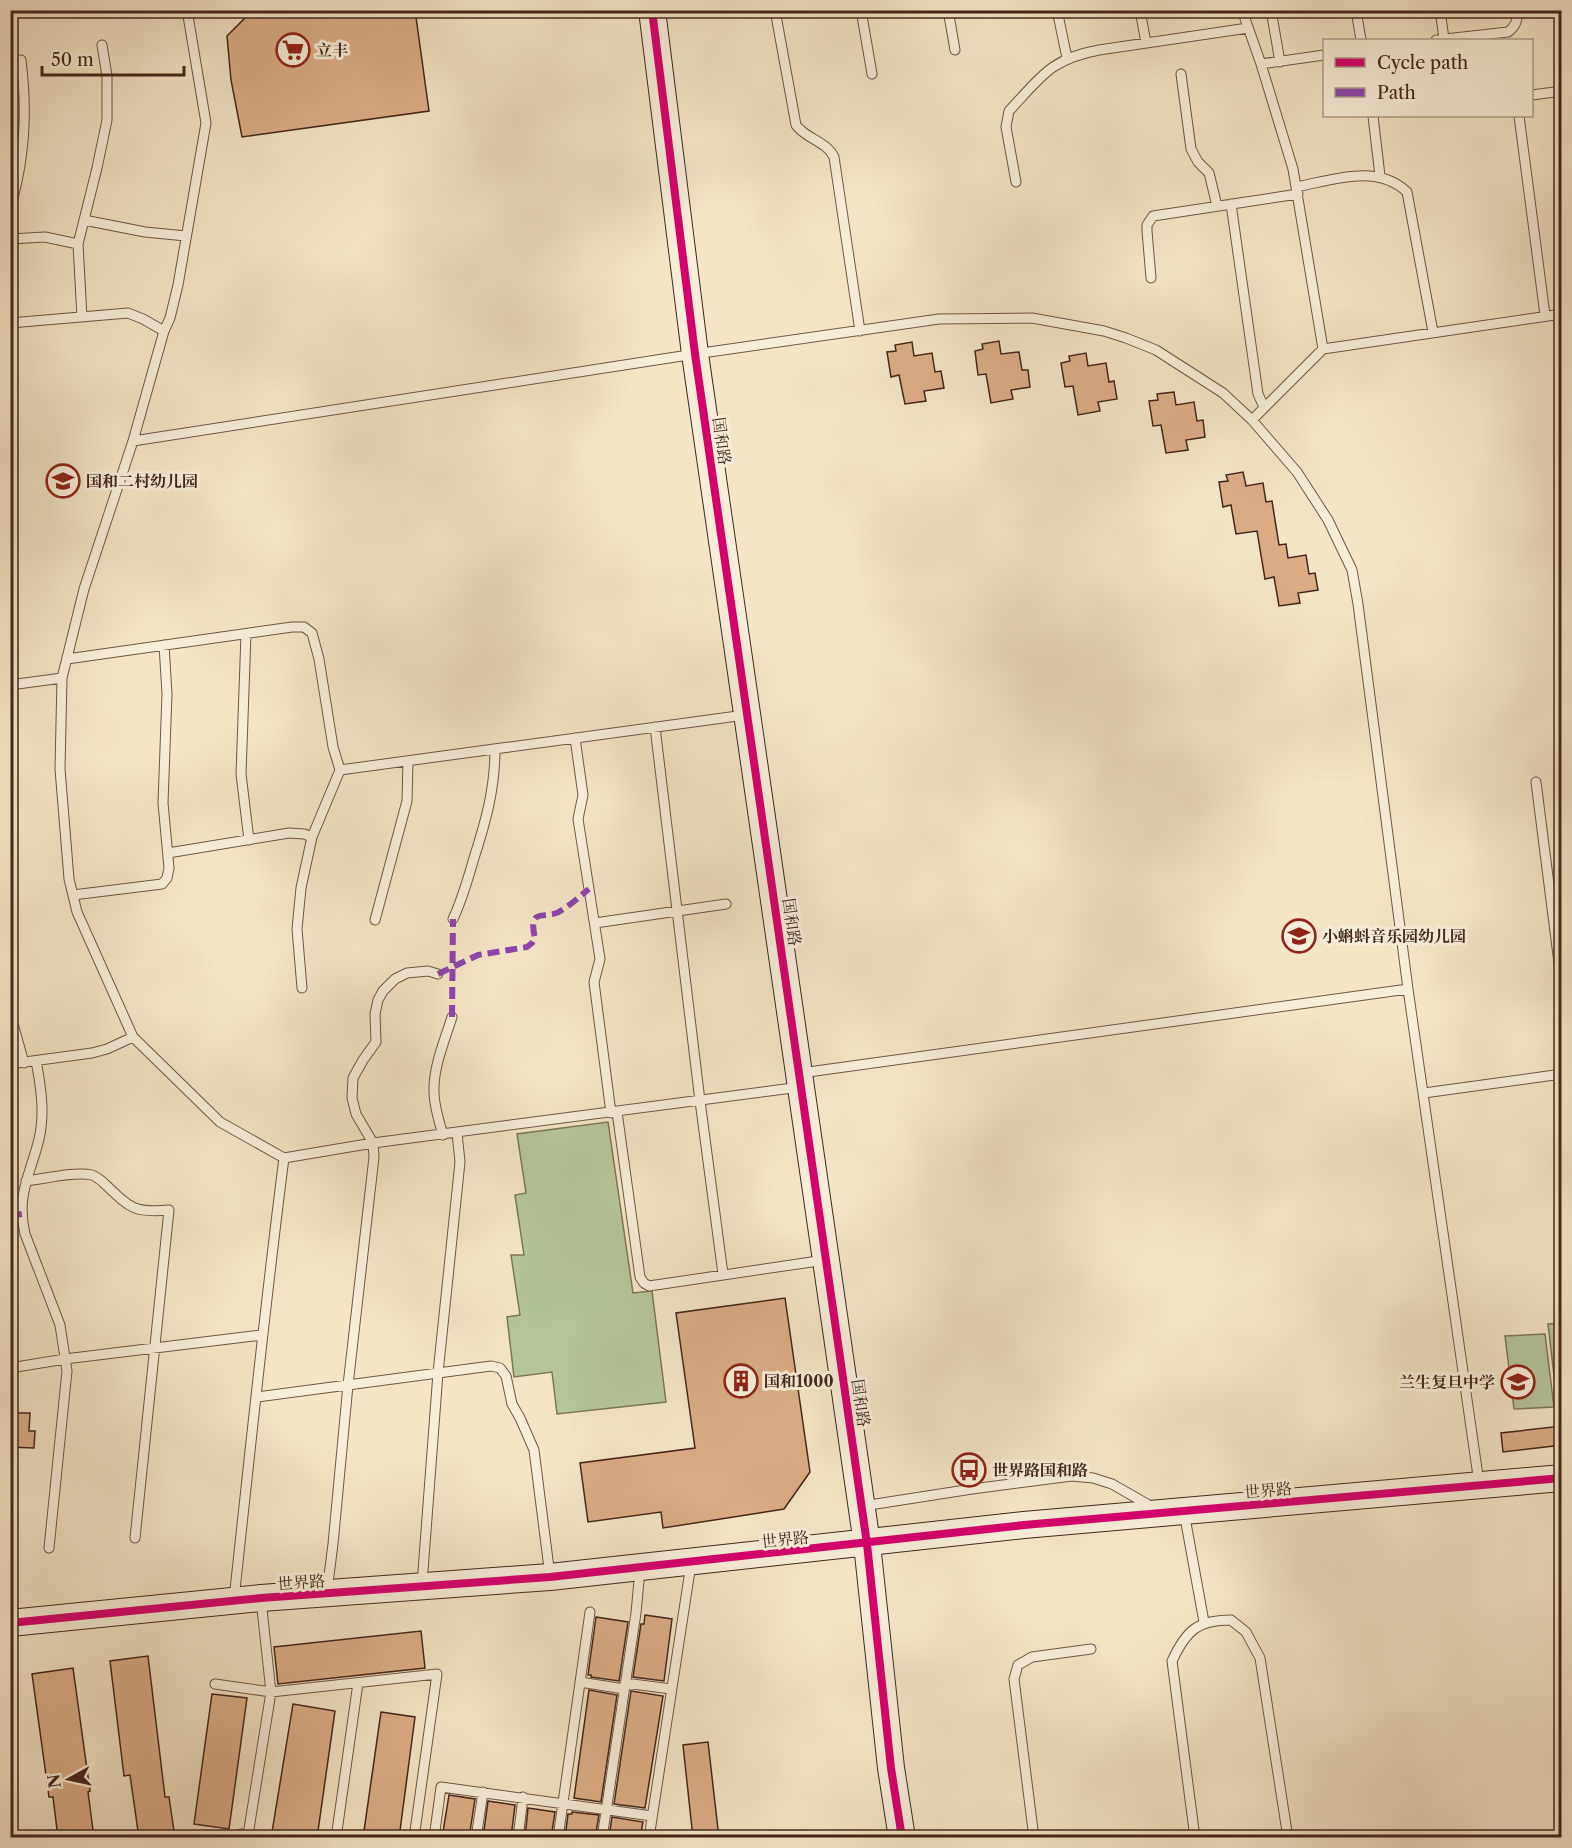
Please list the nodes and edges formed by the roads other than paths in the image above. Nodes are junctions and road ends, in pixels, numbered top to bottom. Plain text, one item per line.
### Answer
1 (187, 10) edge
2 (652, 10) edge
3 (775, 10) edge
4 (861, 10) edge
5 (948, 10) edge
6 (1057, 10) edge
7 (1140, 10) edge
8 (1242, 10) edge
9 (1271, 10) edge
10 (1356, 10) edge
11 (1440, 10) edge
12 (1517, 10) edge
13 (1248, 28) junction
14 (1508, 36) edge
15 (1361, 39) edge
16 (1440, 39) edge
17 (1457, 39) edge
18 (1146, 43) junction
19 (102, 45) dead end
20 (955, 50) dead end
21 (1323, 55) edge
22 (1067, 58) junction
23 (21, 60) dead end
24 (1280, 62) junction
25 (1261, 64) junction
26 (872, 74) dead end
27 (1181, 74) dead end
28 (1562, 91) edge
29 (1533, 95) edge
30 (1373, 117) edge
31 (1519, 117) edge
32 (1380, 176) junction
33 (1016, 182) dead end
34 (1297, 191) junction
35 (1231, 204) junction
36 (1217, 206) junction
37 (10, 214) edge
38 (84, 220) junction
39 (186, 236) junction
40 (10, 239) edge
41 (78, 244) junction
42 (1151, 278) dead end
43 (1562, 314) edge
44 (1545, 315) junction
45 (82, 317) junction
46 (10, 323) edge
47 (165, 331) junction
48 (860, 331) junction
49 (1432, 332) junction
50 (1323, 349) junction
51 (695, 354) junction
52 (1264, 407) junction
53 (1252, 420) junction
54 (133, 441) junction
55 (246, 633) junction
56 (164, 645) junction
57 (67, 659) junction
58 (62, 678) junction
59 (10, 685) edge
60 (748, 714) junction
61 (655, 727) junction
62 (575, 738) junction
63 (495, 749) junction
64 (408, 761) junction
65 (340, 770) junction
66 (1536, 783) dead end
67 (312, 837) junction
68 (249, 840) junction
69 (168, 853) junction
70 (73, 895) junction
71 (726, 904) dead end
72 (677, 911) junction
73 (453, 919) dead end
74 (375, 920) dead end
75 (595, 923) junction
76 (438, 974) dead end
77 (1562, 987) edge
78 (302, 988) dead end
79 (1408, 989) junction
80 (10, 1013) edge
81 (452, 1017) dead end
82 (133, 1037) junction
83 (36, 1061) junction
84 (24, 1063) junction
85 (10, 1064) edge
86 (1562, 1074) edge
87 (802, 1080) junction
88 (1424, 1093) junction
89 (700, 1101) junction
90 (614, 1113) junction
91 (457, 1133) junction
92 (443, 1135) junction
93 (373, 1143) junction
94 (284, 1158) junction
95 (26, 1181) junction
96 (827, 1260) junction
97 (723, 1274) junction
98 (261, 1335) junction
99 (155, 1348) junction
100 (65, 1359) junction
101 (10, 1368) edge
102 (438, 1373) junction
103 (348, 1385) junction
104 (257, 1397) junction
105 (1562, 1478) edge
106 (1479, 1486) junction
107 (862, 1506) junction
108 (1173, 1511) junction
109 (135, 1538) dead end
110 (867, 1544) junction
111 (49, 1548) dead end
112 (692, 1562) junction
113 (640, 1568) junction
114 (550, 1577) junction
115 (422, 1586) junction
116 (326, 1593) junction
117 (261, 1598) junction
118 (233, 1601) junction
119 (591, 1612) dead end
120 (1203, 1622) junction
121 (10, 1623) edge
122 (1091, 1648) dead end
123 (580, 1682) junction
124 (358, 1683) junction
125 (215, 1684) dead end
126 (625, 1686) junction
127 (671, 1689) junction
128 (271, 1692) junction
129 (483, 1792) junction
130 (523, 1797) junction
131 (563, 1803) junction
132 (607, 1808) junction
133 (652, 1816) junction
134 (248, 1835) junction
135 (232, 1838) edge
136 (262, 1838) edge
137 (336, 1838) edge
138 (414, 1838) edge
139 (434, 1838) edge
140 (476, 1838) edge
141 (518, 1838) edge
142 (558, 1838) edge
143 (602, 1838) edge
144 (649, 1838) edge
145 (902, 1838) edge
146 (1034, 1838) edge
147 (1195, 1838) edge
148 (1288, 1838) edge

1 - 39 lane
2 - 51 street, 国和路
3 - 48 lane
4 - 26 lane
5 - 20 lane
6 - 22 lane
7 - 18 lane
8 - 13 lane
9 - 24 lane
10 - 15 lane
11 - 16 lane
12 - 14 lane
13 - 18 lane
13 - 25 lane
14 - 17 lane
18 - 22 lane
19 - 38 lane
21 - 24 lane
22 - 33 lane
23 - 37 lane
24 - 25 lane
25 - 34 lane
27 - 36 lane
28 - 29 lane
30 - 32 lane
31 - 44 lane
32 - 34 lane
32 - 49 lane
34 - 35 lane
34 - 50 lane
35 - 36 lane
35 - 52 lane
36 - 42 lane
38 - 39 lane
38 - 41 lane
39 - 47 lane
40 - 41 lane
41 - 45 lane
43 - 44 lane
44 - 49 lane
45 - 46 lane
45 - 47 lane
47 - 54 lane
48 - 51 lane
48 - 53 lane
49 - 50 lane
50 - 52 lane
51 - 54 lane
51 - 60 street, 国和路
52 - 53 lane
53 - 79 lane
54 - 57 lane
55 - 56 lane
55 - 65 lane
55 - 68 lane
56 - 57 lane
56 - 69 lane
57 - 58 lane
58 - 59 lane
58 - 70 lane
60 - 61 lane
60 - 87 street, 国和路
61 - 62 lane
61 - 72 lane
62 - 63 lane
62 - 75 lane
63 - 64 lane
63 - 73 lane
64 - 65 lane
64 - 74 lane
65 - 67 lane
66 - 77 lane
67 - 68 lane
67 - 78 lane
68 - 69 lane
69 - 70 lane
70 - 82 lane
71 - 72 lane
72 - 75 lane
72 - 89 lane
75 - 90 lane
76 - 93 lane
79 - 87 lane
79 - 88 lane
80 - 84 lane
81 - 92 lane
82 - 83 lane
82 - 94 lane
83 - 84 lane
83 - 95 lane
84 - 85 lane
86 - 88 lane
87 - 89 lane
87 - 96 street, 国和路
88 - 106 lane
89 - 90 lane
89 - 97 lane
90 - 91 lane
90 - 97 lane
91 - 92 lane
91 - 102 lane
92 - 93 lane
93 - 94 lane
93 - 103 lane
94 - 98 lane
95 - 99 lane
95 - 100 lane
96 - 97 lane
96 - 107 street, 国和路
98 - 99 lane
98 - 104 lane
99 - 100 lane
99 - 109 lane
100 - 101 lane
100 - 111 lane
102 - 103 lane
102 - 114 lane
102 - 115 lane
103 - 104 lane
103 - 116 lane
104 - 118 lane
105 - 106 street, 世界路
106 - 108 street, 世界路
107 - 108 lane
107 - 110 street, 国和路
108 - 110 street, 世界路
108 - 120 lane
110 - 112 street, 世界路
110 - 145 street, 国和路
112 - 113 street, 世界路
112 - 127 lane
113 - 114 street, 世界路
113 - 126 lane
114 - 115 street, 世界路
115 - 116 street, 世界路
116 - 117 street, 世界路
117 - 118 street, 世界路
117 - 128 lane
118 - 121 street, 世界路
119 - 123 lane
120 - 147 lane
120 - 148 lane
122 - 146 lane
123 - 126 lane
123 - 131 lane
124 - 128 lane
124 - 137 lane
124 - 138 lane
125 - 128 lane
126 - 127 lane
126 - 132 lane
127 - 133 lane
128 - 134 lane
129 - 130 lane
129 - 139 lane
129 - 140 lane
130 - 131 lane
130 - 141 lane
131 - 132 lane
131 - 142 lane
132 - 133 lane
132 - 143 lane
133 - 144 lane
134 - 135 lane
134 - 136 lane

